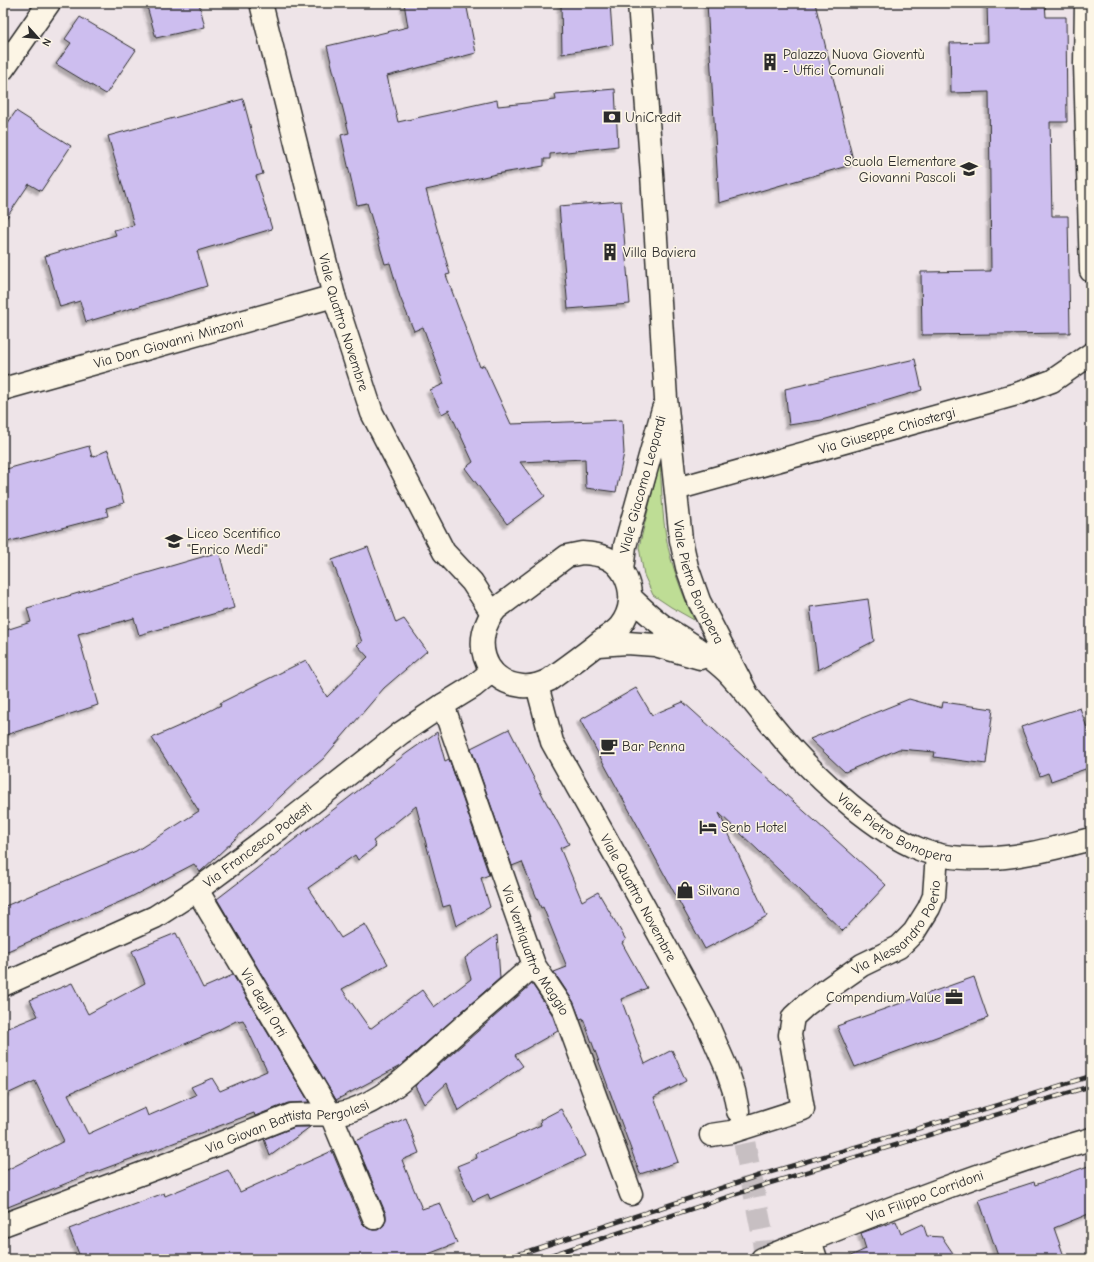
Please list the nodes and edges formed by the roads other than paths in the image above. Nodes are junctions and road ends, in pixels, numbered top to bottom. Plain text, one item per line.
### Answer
1 (49, 3) edge
2 (261, 3) edge
3 (639, 3) edge
4 (1086, 3) edge
5 (1088, 63) edge
6 (3, 69) edge
7 (1091, 271) edge
8 (334, 296) junction
9 (1091, 354) edge
10 (3, 389) edge
11 (666, 399) junction
12 (676, 489) junction
13 (622, 570) junction
14 (631, 598) junction
15 (492, 613) junction
16 (598, 644) junction
17 (718, 664) junction
18 (492, 671) junction
19 (537, 685) junction
20 (746, 692) junction
21 (443, 705) junction
22 (1091, 839) edge
23 (937, 854) junction
24 (198, 890) junction
25 (534, 965) junction
26 (3, 984) edge
27 (738, 1111) tunnel mouth
28 (331, 1115) junction
29 (710, 1135) dead end
30 (1091, 1140) edge
31 (631, 1194) dead end
32 (374, 1218) dead end
33 (3, 1225) edge
34 (813, 1249) edge
35 (762, 1259) edge

1 - 6 street
2 - 8 street, Viale Quattro Novembre
3 - 11 street, Viale Giacomo Leopardi
4 - 5 street
5 - 7 street
8 - 10 street, Via Don Giovanni Minzoni
8 - 15 street, Viale Quattro Novembre
9 - 12 street, Via Giuseppe Chiostergi
11 - 12 street, Viale Giacomo Leopardi
11 - 13 street, Viale Giacomo Leopardi
12 - 20 street, Viale Pietro Bonopera
13 - 14 street
13 - 15 street
14 - 16 street
14 - 17 street, Viale Pietro Bonopera
15 - 18 street
16 - 17 street, Viale Pietro Bonopera
16 - 19 street
17 - 20 street, Viale Pietro Bonopera
18 - 19 street
18 - 21 street, Via Francesco Podesti
19 - 27 street, Viale Quattro Novembre
20 - 23 street, Viale Pietro Bonopera
21 - 24 street, Via Francesco Podesti
21 - 25 street, Via Ventiquattro Maggio
22 - 23 street, Viale Pietro Bonopera
23 - 29 street, Via Alessandro Poerio
24 - 26 street, Via Francesco Podesti
24 - 28 street, Via degli Orti
25 - 28 street, Via Giovan Battista Pergolesi
25 - 31 street, Via Ventiquattro Maggio
28 - 32 street, Via degli Orti
28 - 33 street, Via Giovan Battista Pergolesi
30 - 34 street, Via Filippo Corridoni
34 - 35 street, Via Filippo Corridoni

